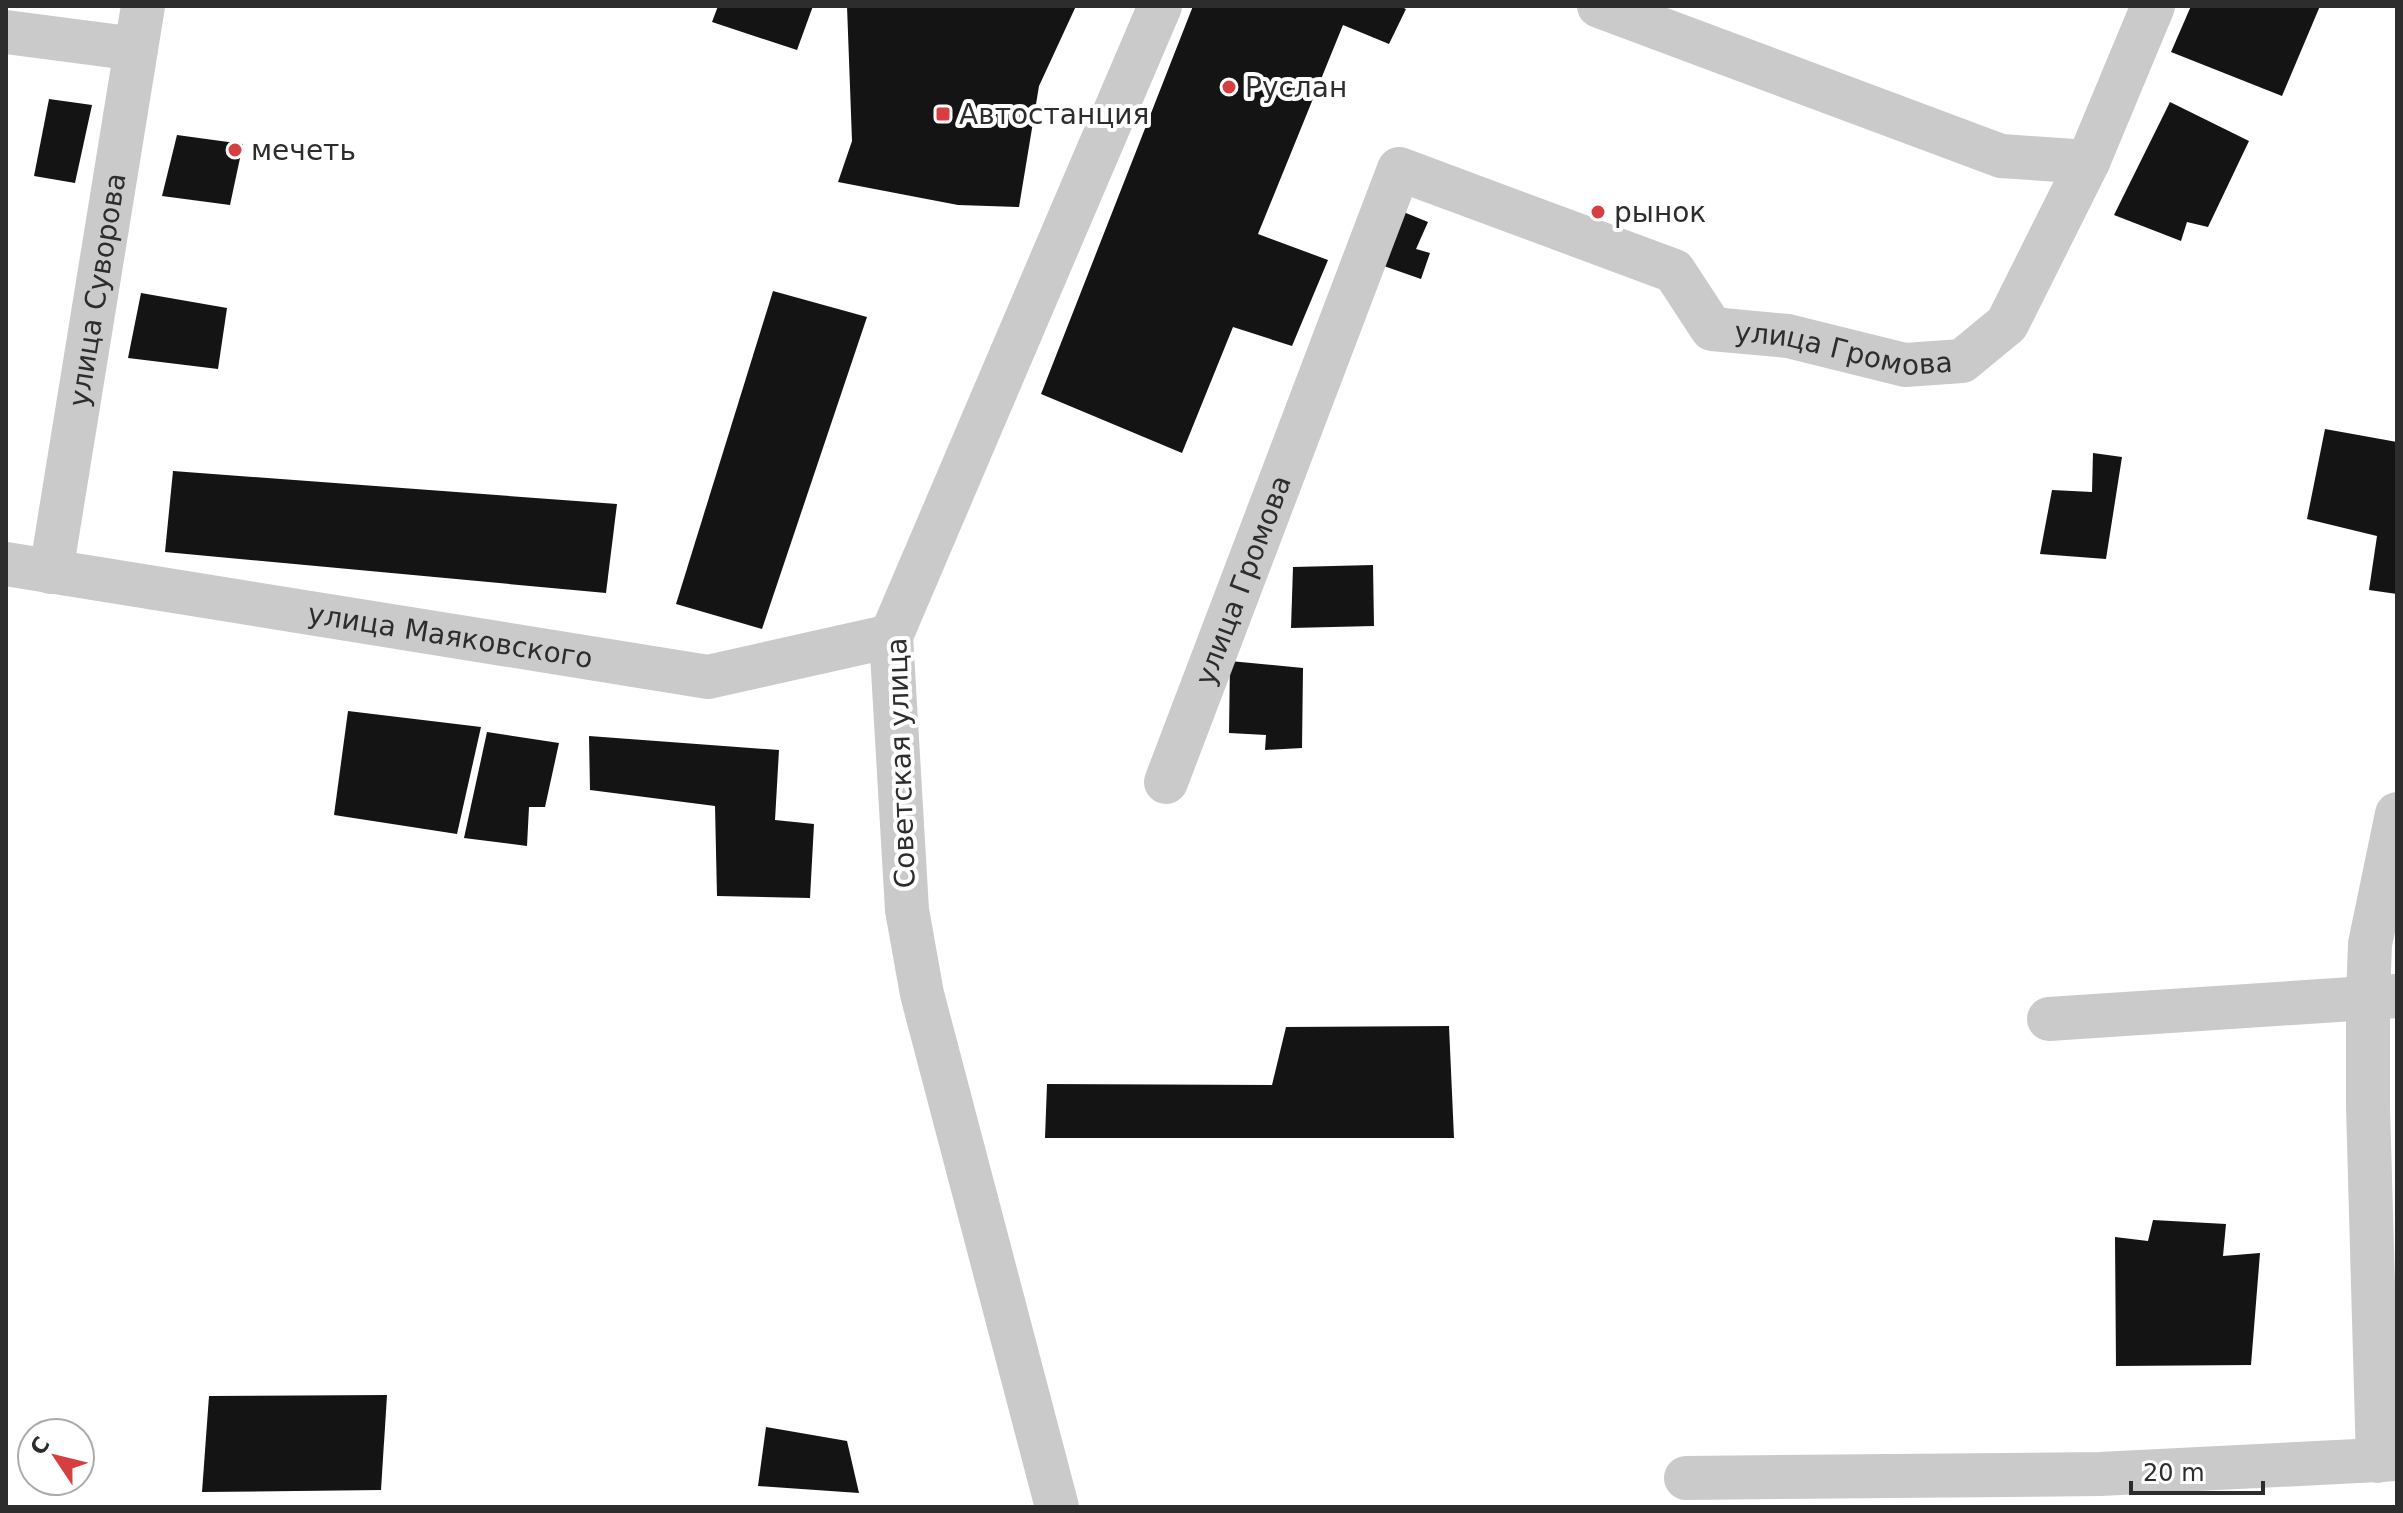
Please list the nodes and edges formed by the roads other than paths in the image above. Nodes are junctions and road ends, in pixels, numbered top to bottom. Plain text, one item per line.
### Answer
1 (143, 6) edge
2 (1160, 6) edge
3 (1599, 6) edge
4 (2153, 6) edge
5 (6, 32) edge
6 (136, 49) junction
7 (2088, 162) junction
8 (6, 564) edge
9 (51, 572) junction
10 (891, 636) junction
11 (1166, 782) dead end
12 (2397, 814) edge
13 (2383, 997) edge
14 (2049, 1019) dead end
15 (2388, 1460) edge
16 (1686, 1478) dead end
17 (2101, 1491) edge
18 (1057, 1507) edge

1 - 6 street, улица Суворова
2 - 10 street, Советская улица
3 - 7 street
4 - 7 street, улица Громова
5 - 6 street
6 - 9 street, улица Суворова
7 - 11 street, улица Громова
8 - 9 street, улица Маяковского
9 - 10 street, улица Маяковского
10 - 18 street, Советская улица
12 - 13 street
13 - 14 street
13 - 15 street
15 - 17 street
16 - 17 street

